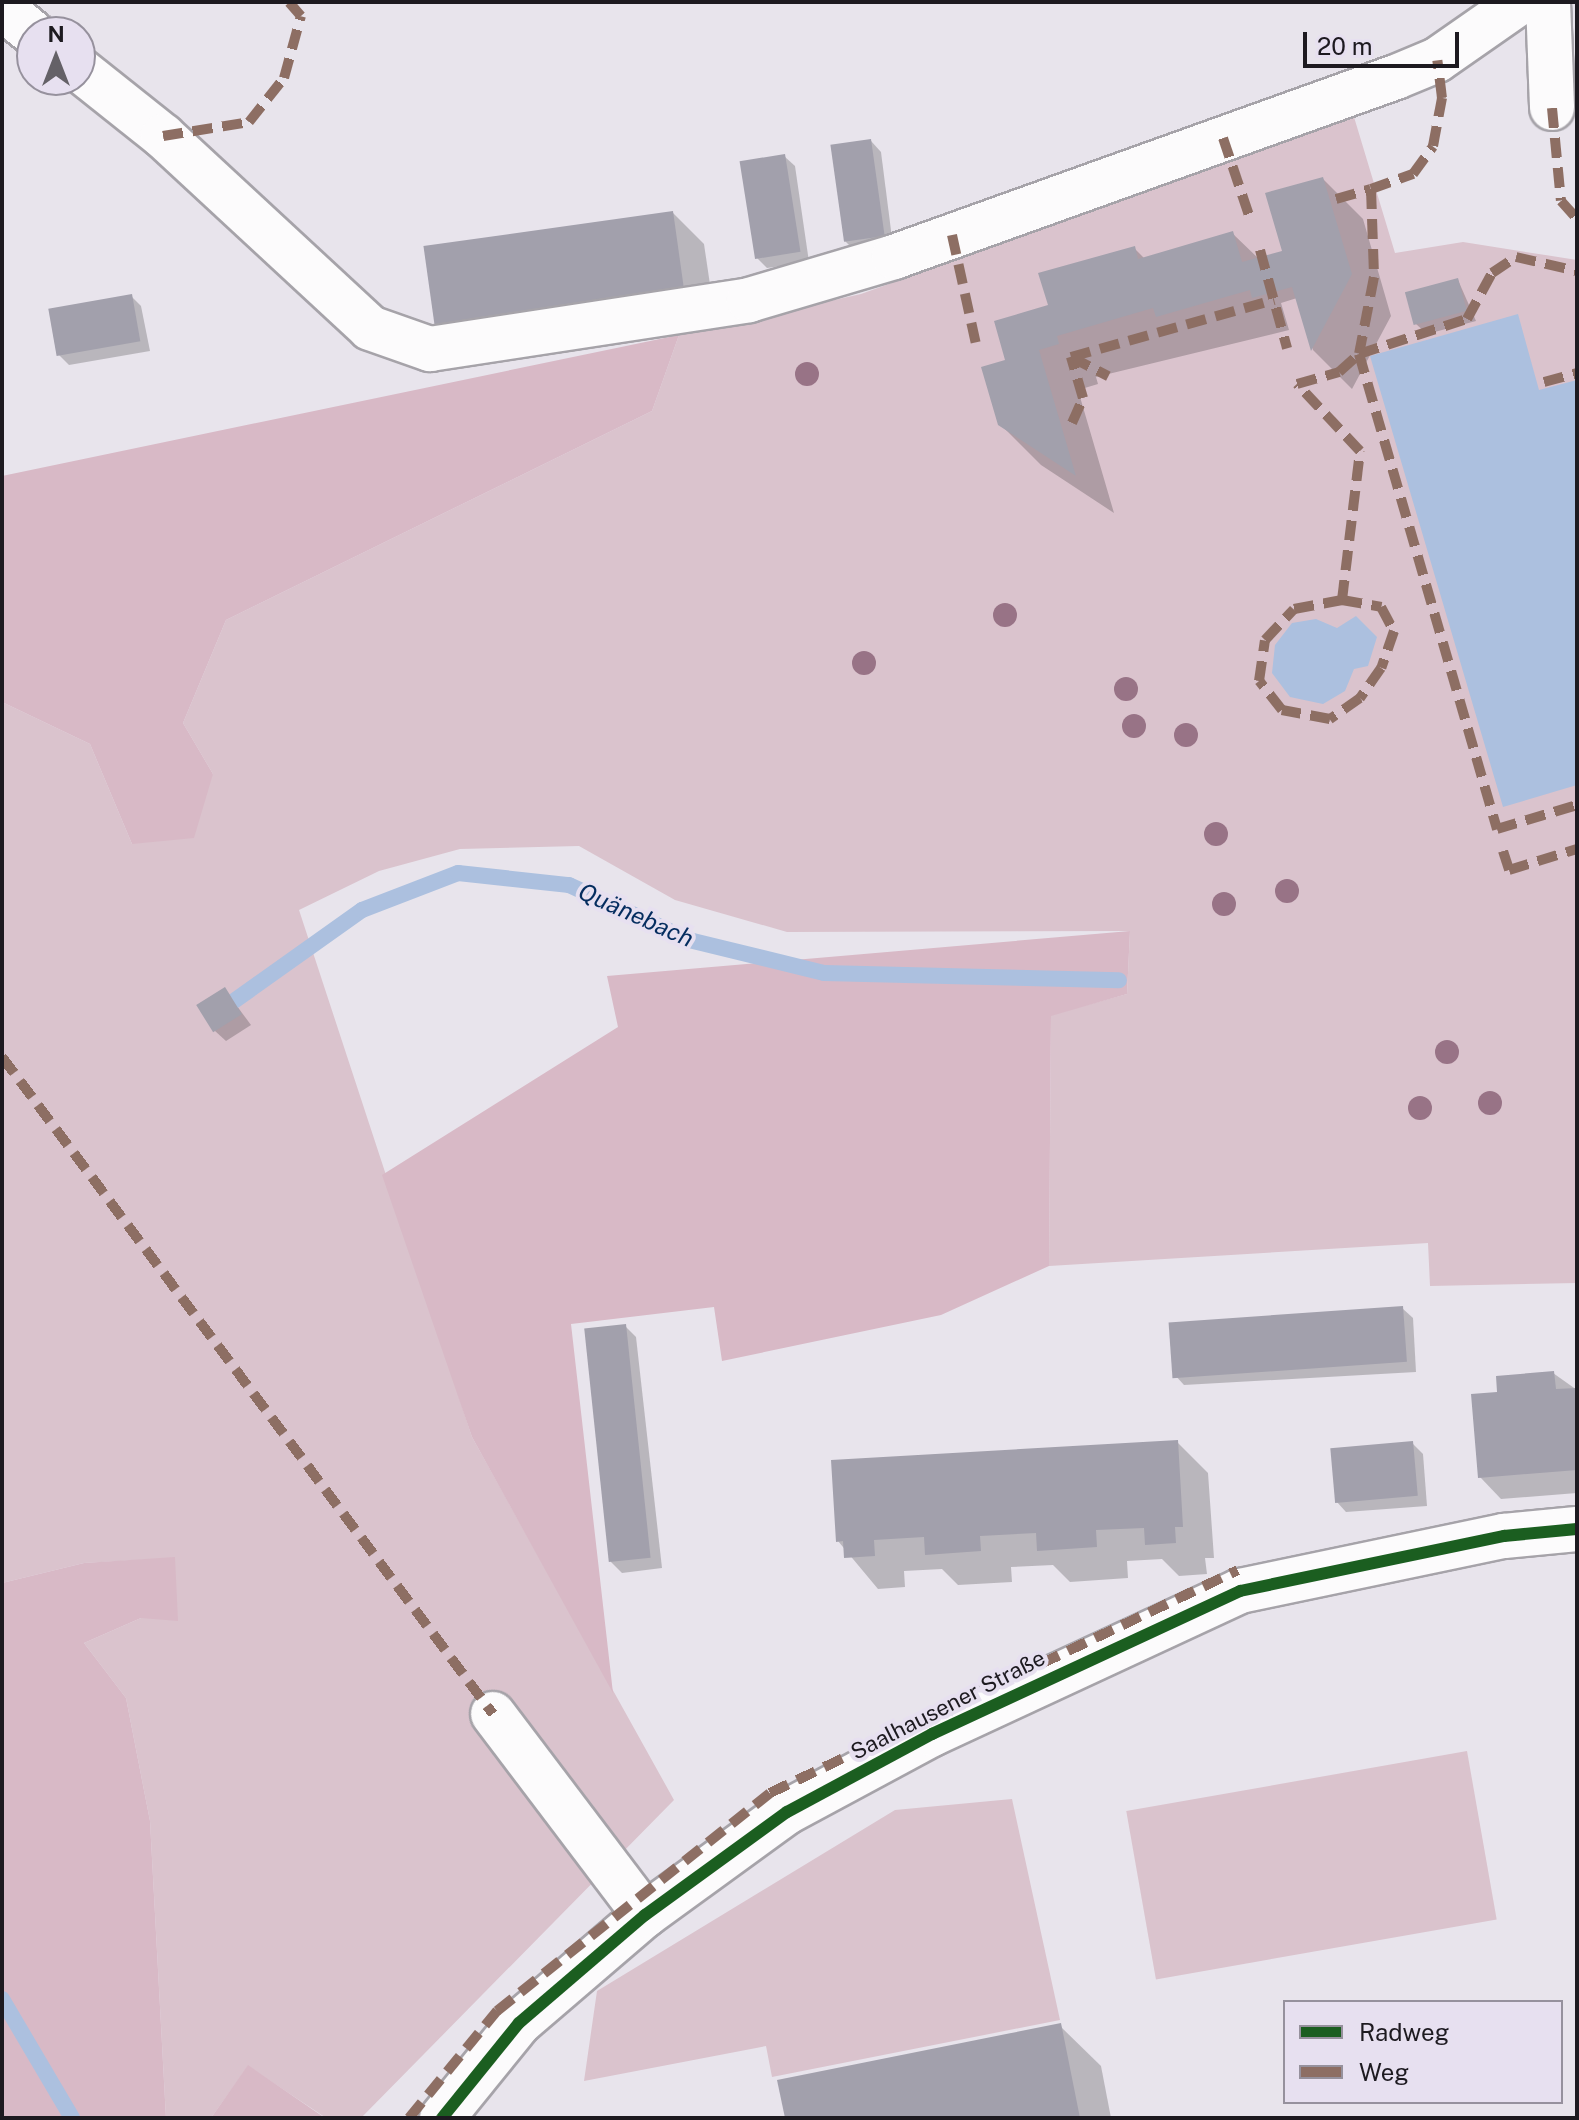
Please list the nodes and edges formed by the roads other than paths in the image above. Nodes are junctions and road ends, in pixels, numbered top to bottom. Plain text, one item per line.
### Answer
1 (1520, 2) edge
2 (1548, 2) edge
3 (96, 83) edge
4 (1552, 108) dead end
5 (1577, 1529) edge
6 (493, 1714) dead end
7 (645, 1915) junction
8 (442, 2118) edge

1 - 3 street
2 - 4 street
5 - 7 street, Saalhausener Straße
6 - 7 street
7 - 8 street, Saalhausener Straße

